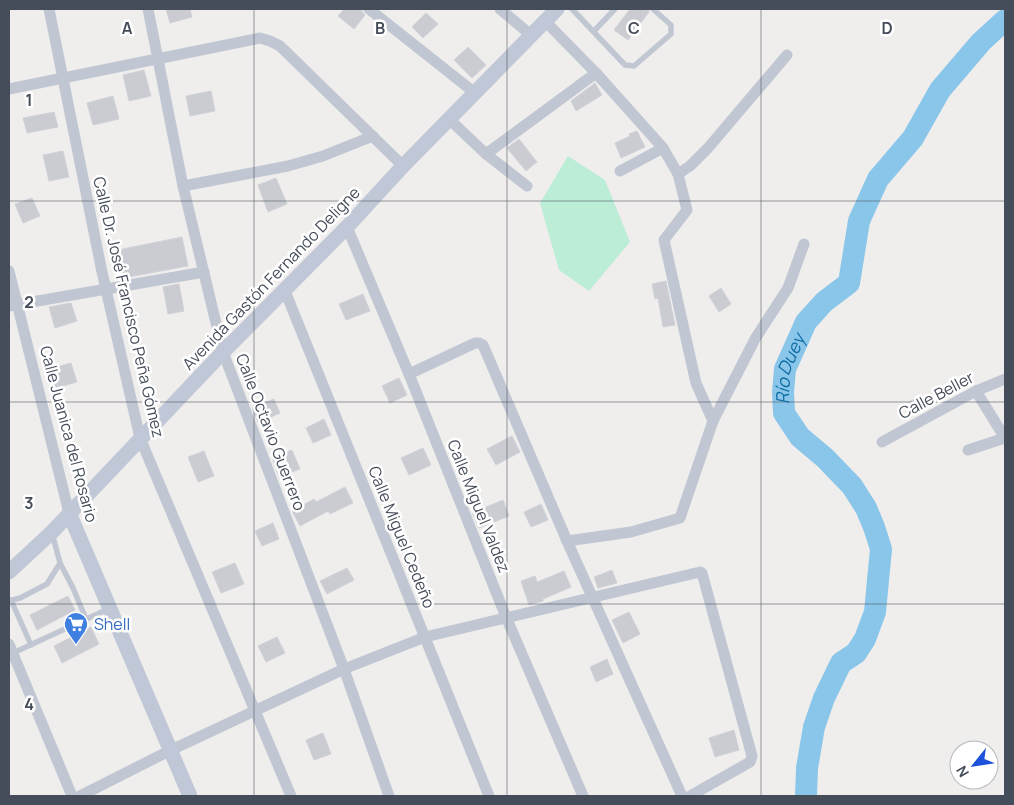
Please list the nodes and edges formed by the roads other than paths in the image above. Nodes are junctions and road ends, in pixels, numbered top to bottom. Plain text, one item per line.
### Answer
1 (49, 9) edge
2 (148, 9) edge
3 (369, 9) edge
4 (500, 9) edge
5 (557, 9) edge
6 (572, 9) edge
7 (615, 9) edge
8 (653, 9) edge
9 (546, 21) junction
10 (594, 31) junction
11 (531, 35) junction
12 (786, 55) dead end
13 (158, 58) junction
14 (596, 73) junction
15 (64, 77) junction
16 (9, 89) edge
17 (475, 93) junction
18 (450, 119) junction
19 (373, 136) junction
20 (663, 148) junction
21 (486, 154) junction
22 (404, 166) junction
23 (620, 171) dead end
24 (678, 174) junction
25 (183, 186) junction
26 (527, 186) dead end
27 (347, 227) junction
28 (804, 244) dead end
29 (9, 271) edge
30 (204, 272) junction
31 (106, 289) junction
32 (285, 291) junction
33 (12, 305) edge
34 (222, 352) junction
35 (409, 374) junction
36 (1005, 379) edge
37 (976, 391) junction
38 (713, 421) junction
39 (140, 438) junction
40 (1005, 438) edge
41 (882, 442) dead end
42 (968, 450) dead end
43 (69, 513) junction
44 (52, 532) junction
45 (567, 541) junction
46 (60, 563) junction
47 (9, 572) edge
48 (592, 597) junction
49 (10, 600) edge
50 (109, 608) junction
51 (506, 617) junction
52 (86, 619) junction
53 (425, 637) junction
54 (31, 645) junction
55 (11, 649) edge
56 (344, 669) junction
57 (255, 712) junction
58 (169, 751) junction
59 (72, 796) edge
60 (80, 796) edge
61 (190, 796) edge
62 (291, 796) edge
63 (389, 796) edge
64 (489, 796) edge
65 (583, 796) edge
66 (682, 796) edge
67 (690, 796) edge

1 - 15 street, Calle Dr. José Francisco Peña Gómez
2 - 13 street, Calle Octavio Guerrero
3 - 17 street
4 - 11 street
5 - 9 street, Avenida Gastón Fernando Deligne
6 - 10 lane
7 - 10 lane
8 - 10 lane
9 - 11 street, Avenida Gastón Fernando Deligne
9 - 14 street
11 - 17 street, Avenida Gastón Fernando Deligne
12 - 24 street
13 - 15 street
13 - 19 street
13 - 25 street, Calle Octavio Guerrero
14 - 20 street
14 - 21 street
15 - 16 street
15 - 31 street, Calle Dr. José Francisco Peña Gómez
17 - 18 street, Avenida Gastón Fernando Deligne
18 - 21 street
18 - 22 street, Avenida Gastón Fernando Deligne
19 - 22 street
19 - 25 street
20 - 23 street
20 - 24 street
21 - 26 street
22 - 27 street, Avenida Gastón Fernando Deligne
24 - 38 street
25 - 30 street, Calle Octavio Guerrero
27 - 32 street, Avenida Gastón Fernando Deligne
27 - 35 street, Calle Miguel Valdez
28 - 38 street
29 - 33 street, Calle Juanica del Rosario
30 - 31 street
30 - 34 street, Calle Octavio Guerrero
31 - 33 street
31 - 39 street, Calle Dr. José Francisco Peña Gómez
32 - 34 street, Avenida Gastón Fernando Deligne
32 - 53 street, Calle Miguel Cedeño
33 - 43 street, Calle Juanica del Rosario
34 - 39 street, Avenida Gastón Fernando Deligne
34 - 56 street, Calle Octavio Guerrero
35 - 45 street
35 - 51 street, Calle Miguel Valdez
36 - 37 street, Calle Beller
37 - 40 street
37 - 41 street, Calle Beller
38 - 45 street
39 - 43 street, Avenida Gastón Fernando Deligne
39 - 57 street, Calle Dr. José Francisco Peña Gómez
40 - 42 street
43 - 44 street, Avenida Gastón Fernando Deligne
43 - 50 street, Calle Juanica del Rosario
44 - 46 lane
44 - 47 street, Avenida Gastón Fernando Deligne
45 - 48 street
46 - 49 lane
46 - 52 lane
48 - 51 street
48 - 66 street
48 - 67 street
49 - 54 lane
50 - 52 lane
50 - 58 street, Calle Juanica del Rosario
51 - 53 street
51 - 65 street, Calle Miguel Valdez
52 - 54 lane
53 - 56 street
53 - 64 street, Calle Miguel Cedeño
54 - 55 lane
55 - 59 street
56 - 57 street
56 - 63 street, Calle Octavio Guerrero
57 - 58 street
57 - 62 street, Calle Dr. José Francisco Peña Gómez
58 - 60 street
58 - 61 street, Calle Juanica del Rosario

